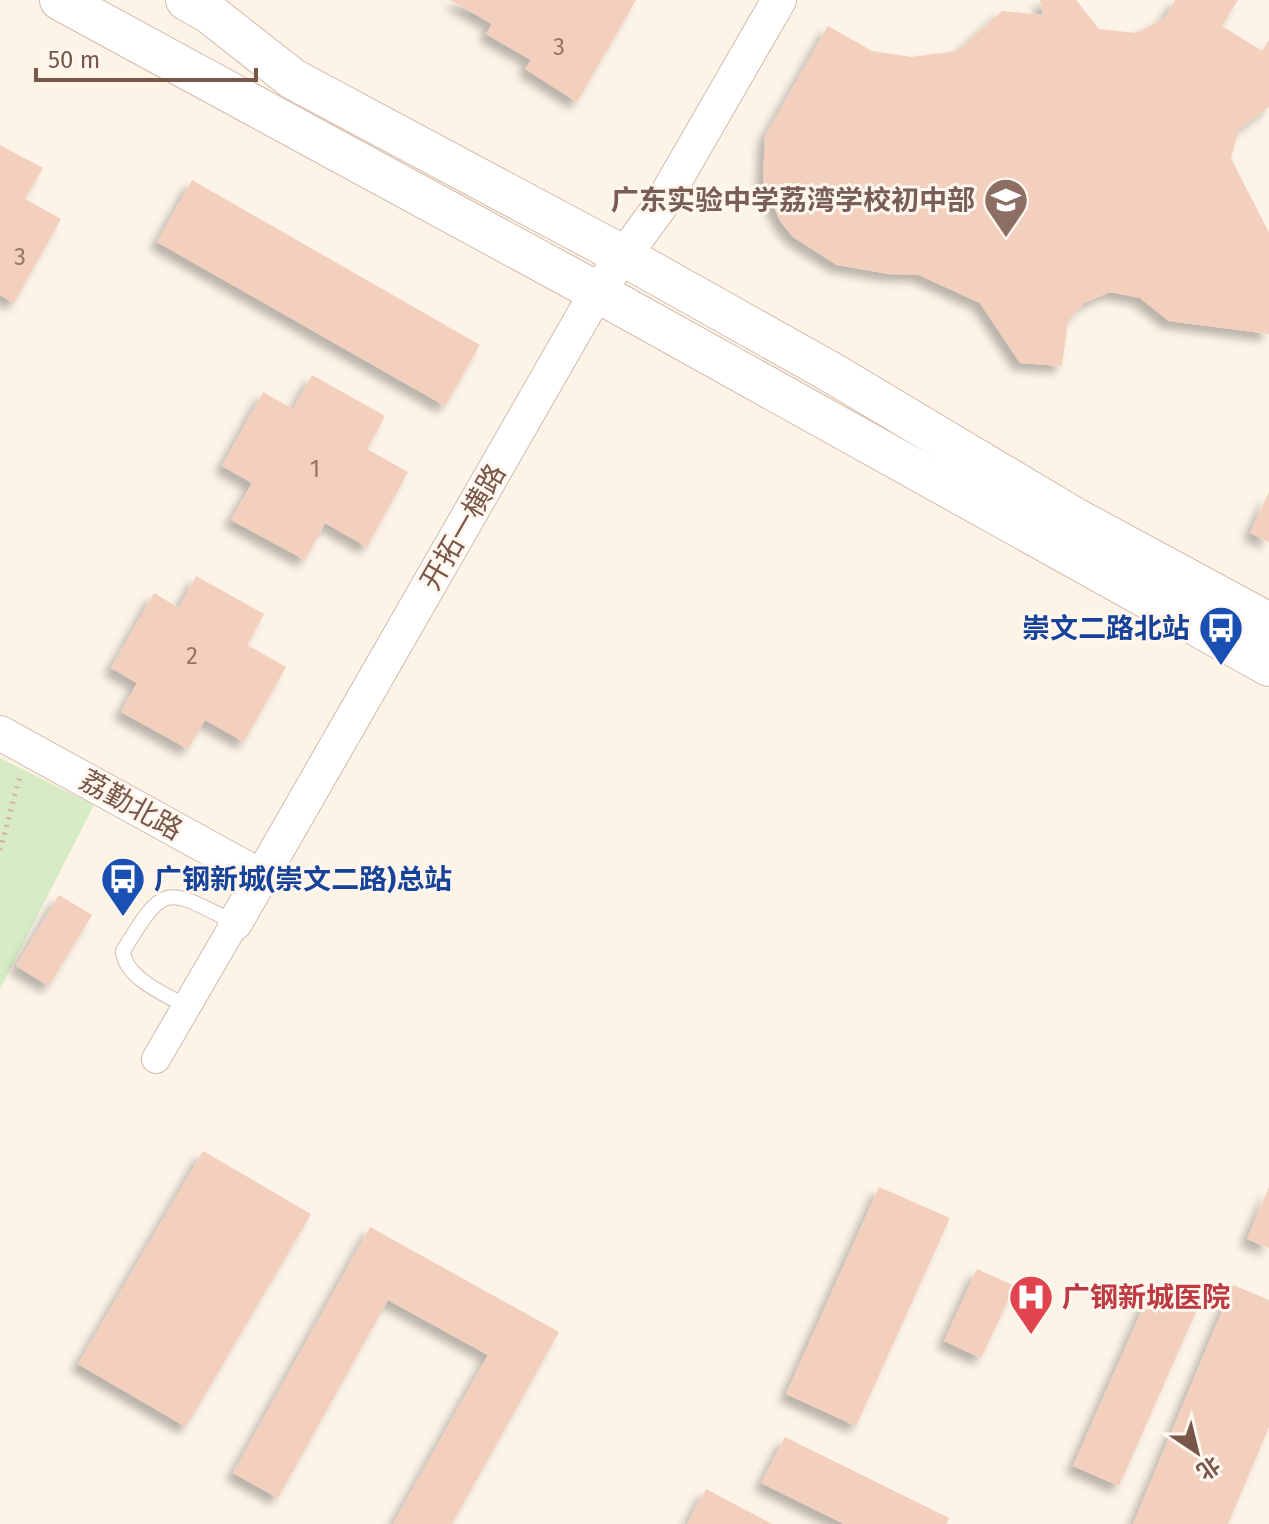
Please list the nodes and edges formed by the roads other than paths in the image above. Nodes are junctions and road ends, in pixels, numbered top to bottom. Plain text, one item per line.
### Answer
1 (28, 0) edge
2 (60, 0) edge
3 (779, 0) edge
4 (198, 6) edge
5 (170, 60) junction
6 (622, 255) junction
7 (597, 292) junction
8 (1269, 623) edge
9 (1269, 666) edge
10 (13, 740) edge
11 (262, 877) junction
12 (235, 923) junction
13 (187, 1007) junction
14 (156, 1059) dead end

1 - 5 main road
2 - 5 main road
3 - 6 street, 开拓一横路
4 - 5 main road
4 - 6 main road
5 - 7 main road
6 - 7 street, 开拓一横路
6 - 8 main road
7 - 9 main road
7 - 11 street, 开拓一横路
10 - 11 street, 荔勤北路
11 - 12 street, 开拓一横路
12 - 13 street, 开拓一横路
12 - 13 lane
13 - 14 street, 开拓一横路

